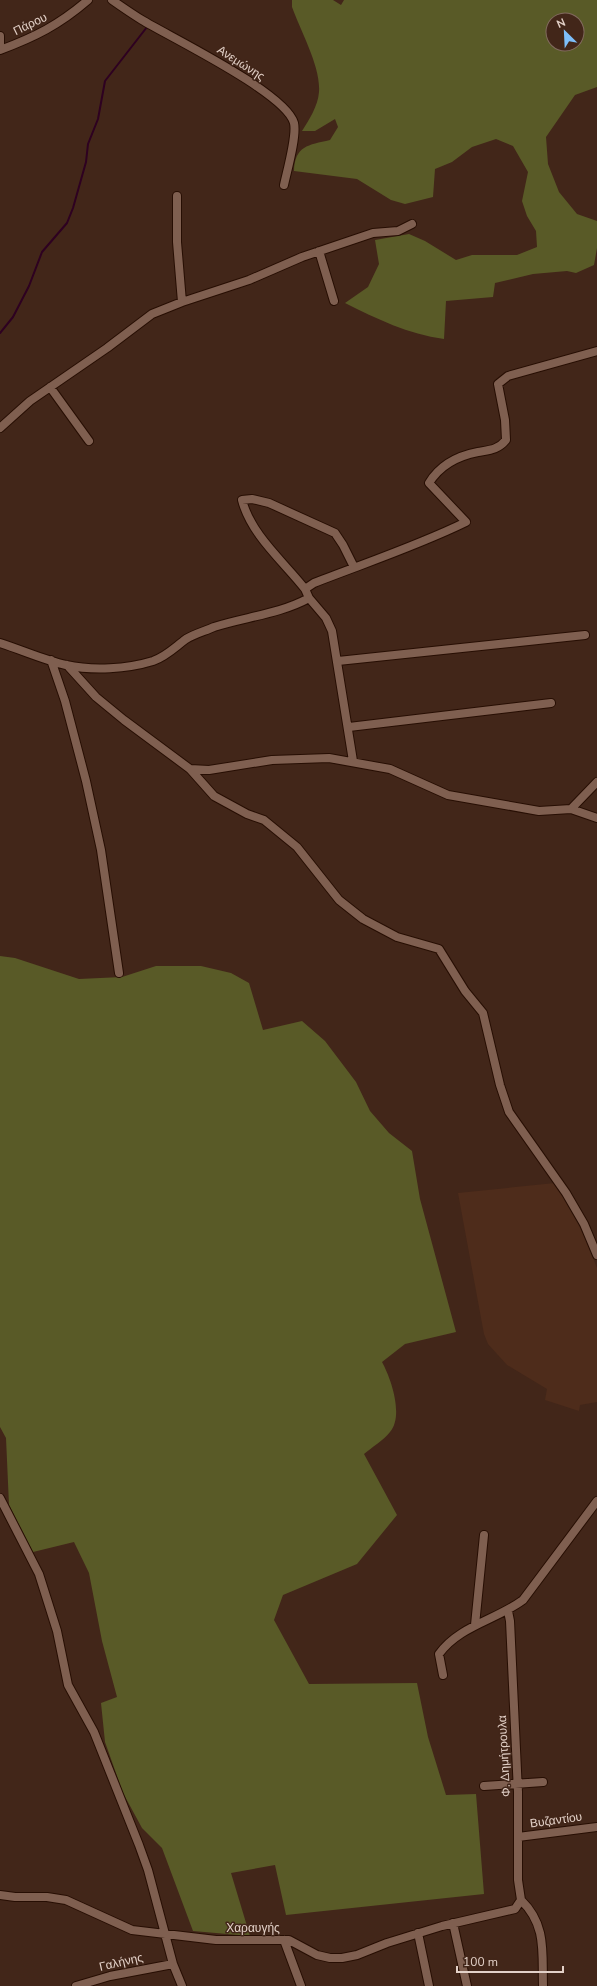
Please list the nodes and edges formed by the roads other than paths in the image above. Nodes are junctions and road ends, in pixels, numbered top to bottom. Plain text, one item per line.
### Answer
1 (88, 0) edge
2 (112, 0) edge
3 (0, 36) edge
4 (0, 50) edge
5 (284, 185) dead end
6 (177, 196) dead end
7 (412, 224) dead end
8 (319, 251) junction
9 (334, 301) dead end
10 (182, 302) junction
11 (597, 351) edge
12 (50, 387) junction
13 (0, 428) edge
14 (89, 441) dead end
15 (354, 567) junction
16 (305, 589) junction
17 (309, 598) junction
18 (585, 635) dead end
19 (0, 643) edge
20 (51, 660) junction
21 (338, 662) junction
22 (67, 665) junction
23 (551, 703) dead end
24 (349, 728) junction
25 (353, 762) junction
26 (190, 769) junction
27 (597, 782) edge
28 (571, 809) junction
29 (597, 818) edge
30 (119, 973) dead end
31 (597, 1255) edge
32 (0, 1498) edge
33 (597, 1501) edge
34 (484, 1535) dead end
35 (508, 1611) junction
36 (475, 1626) junction
37 (443, 1675) dead end
38 (543, 1782) dead end
39 (517, 1783) junction
40 (484, 1786) dead end
41 (597, 1827) edge
42 (518, 1837) junction
43 (0, 1895) edge
44 (521, 1900) junction
45 (453, 1923) junction
46 (418, 1933) junction
47 (164, 1934) junction
48 (284, 1940) junction
49 (173, 1964) junction
50 (76, 1986) edge
51 (182, 1986) edge
52 (301, 1986) edge
53 (429, 1986) edge
54 (467, 1986) edge
55 (543, 1986) edge

1 - 4 street, Πάρου
2 - 5 street, Ανεμώνης
3 - 4 street
6 - 10 street
7 - 8 street
8 - 9 street
8 - 10 street
10 - 12 street
11 - 15 street
12 - 13 street
12 - 14 street
15 - 16 street
15 - 16 street
16 - 17 street
17 - 21 street
17 - 22 street
18 - 21 street
19 - 20 street
20 - 22 street
20 - 30 street
21 - 24 street
22 - 26 street
23 - 24 street
24 - 25 street
25 - 26 street
25 - 28 street
26 - 31 street
27 - 28 street
28 - 29 street
32 - 47 street
33 - 35 street
34 - 36 street
35 - 36 street
35 - 39 street, Φ. Δημήτρουλα
36 - 37 street
38 - 39 street
39 - 40 street
39 - 42 street, Φ. Δημήτρουλα
41 - 42 street, Βυζαντίου
42 - 44 street, Φ. Δημήτρουλα
43 - 47 street, Χαραυγής
44 - 45 street, Χαραυγής
44 - 55 street
45 - 46 street, Χαραυγής
45 - 54 street
46 - 48 street, Χαραυγής
46 - 53 street
47 - 48 street, Χαραυγής
47 - 49 street
48 - 52 street
49 - 50 street, Γαλήνης
49 - 51 street

